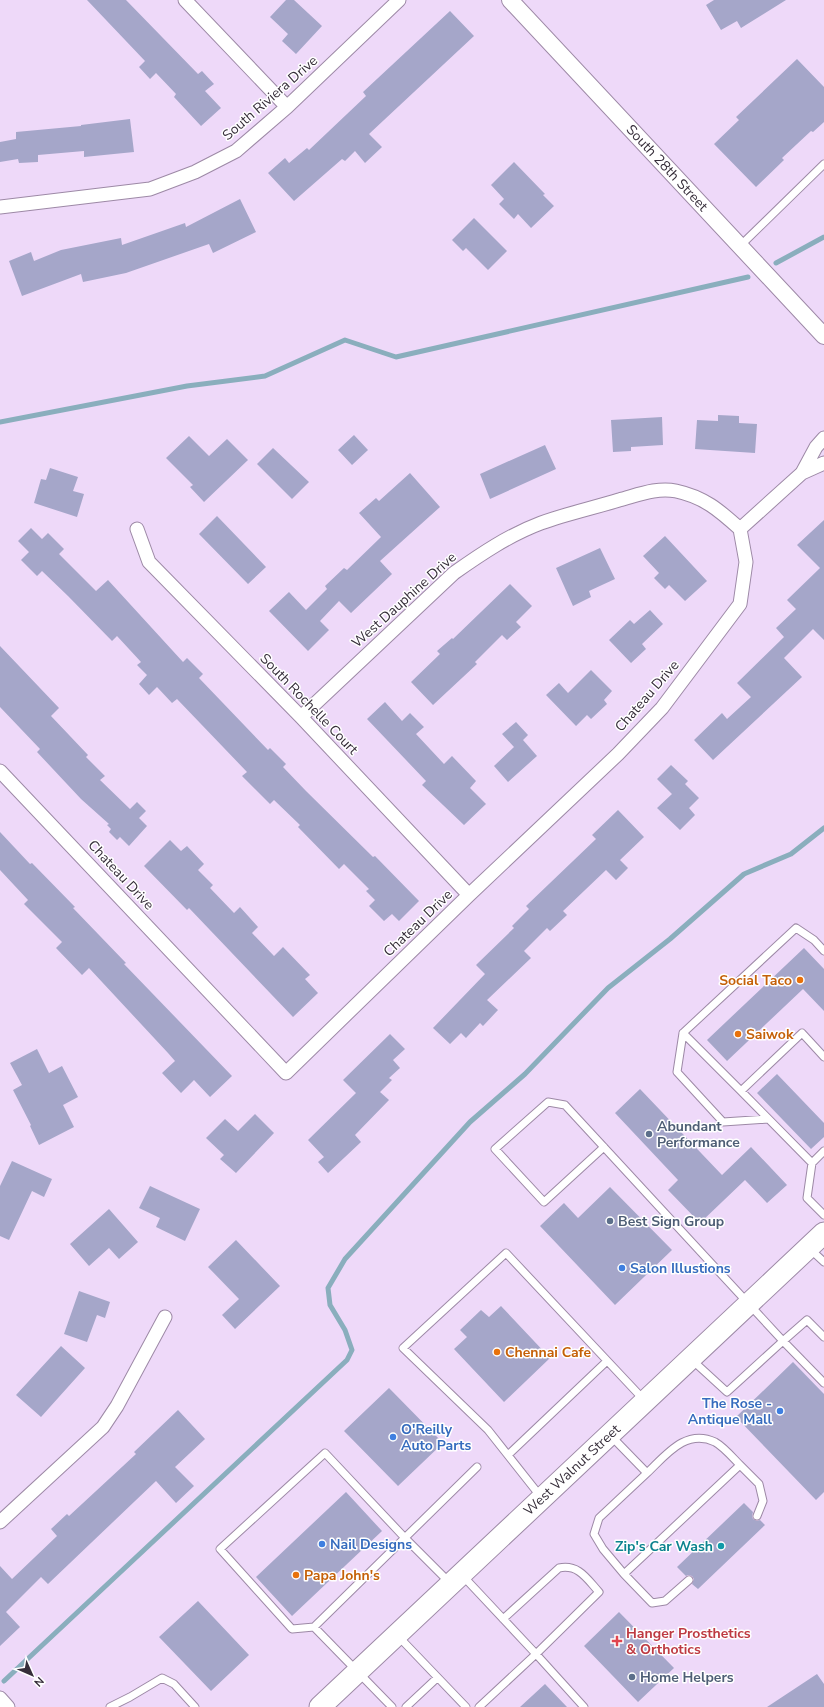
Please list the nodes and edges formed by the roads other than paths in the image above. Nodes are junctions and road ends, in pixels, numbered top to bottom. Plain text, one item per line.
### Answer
1 (185, 0) edge
2 (399, 0) edge
3 (510, 0) edge
4 (287, 107) junction
5 (824, 164) edge
6 (0, 207) edge
7 (740, 246) junction
8 (824, 336) edge
9 (824, 438) edge
10 (824, 463) edge
11 (802, 473) junction
12 (137, 529) dead end
13 (740, 529) junction
14 (300, 717) junction
15 (0, 771) edge
16 (469, 895) junction
17 (824, 951) edge
18 (683, 1032) junction
19 (824, 1057) edge
20 (741, 1090) junction
21 (768, 1119) junction
22 (604, 1147) junction
23 (824, 1151) edge
24 (812, 1163) junction
25 (824, 1215) edge
26 (824, 1233) edge
27 (809, 1247) junction
28 (824, 1262) edge
29 (749, 1303) junction
30 (165, 1317) dead end
31 (824, 1337) edge
32 (783, 1341) junction
33 (690, 1358) junction
34 (607, 1361) junction
35 (824, 1383) edge
36 (645, 1401) junction
37 (610, 1434) junction
38 (508, 1455) junction
39 (740, 1465) junction
40 (477, 1467) dead end
41 (647, 1473) junction
42 (542, 1498) junction
43 (757, 1516) dead end
44 (0, 1522) edge
45 (405, 1538) junction
46 (624, 1574) junction
47 (456, 1579) junction
48 (689, 1580) dead end
49 (503, 1618) junction
50 (314, 1626) junction
51 (397, 1635) junction
52 (536, 1654) junction
53 (358, 1672) junction
54 (437, 1678) junction
55 (0, 1698) edge
56 (8, 1707) edge
57 (110, 1707) edge
58 (195, 1707) edge
59 (320, 1707) edge
60 (392, 1707) edge
61 (406, 1707) edge
62 (466, 1707) edge
63 (479, 1707) edge
64 (584, 1707) edge

1 - 4 street
2 - 4 street, South Riviera Drive
3 - 7 street, South 28th Street
4 - 6 street, South Riviera Drive
5 - 7 lane
7 - 8 street, South 28th Street
9 - 11 street
10 - 11 street
11 - 13 street
12 - 14 street, South Rochelle Court
13 - 14 street, West Dauphine Drive
13 - 16 street, Chateau Drive
14 - 16 street, South Rochelle Court
15 - 16 street, Chateau Drive
17 - 18 lane
18 - 20 lane
18 - 21 lane
19 - 20 lane
20 - 21 lane
21 - 24 lane
22 - 22 lane
22 - 29 lane
23 - 24 lane
24 - 25 lane
26 - 27 main road, West Walnut Street
27 - 28 lane
27 - 29 main road, West Walnut Street
29 - 32 lane
29 - 33 main road, West Walnut Street
30 - 44 street
31 - 32 lane
32 - 33 lane
32 - 35 lane
33 - 36 main road, West Walnut Street
34 - 36 lane
34 - 38 lane
34 - 38 lane
36 - 37 main road, West Walnut Street
37 - 41 lane
37 - 42 main road, West Walnut Street
38 - 42 lane
39 - 41 lane
39 - 43 lane
39 - 46 lane
40 - 45 lane
41 - 46 lane
42 - 47 main road, West Walnut Street
45 - 47 lane
45 - 50 lane
45 - 50 lane
46 - 48 lane
47 - 49 lane
47 - 51 main road, West Walnut Street
49 - 52 lane
49 - 52 lane
50 - 53 lane
51 - 53 main road, West Walnut Street
51 - 54 lane
52 - 63 lane
52 - 64 lane
53 - 59 main road, West Walnut Street
53 - 60 lane
54 - 61 lane
54 - 62 lane
55 - 56 street
57 - 58 lane

